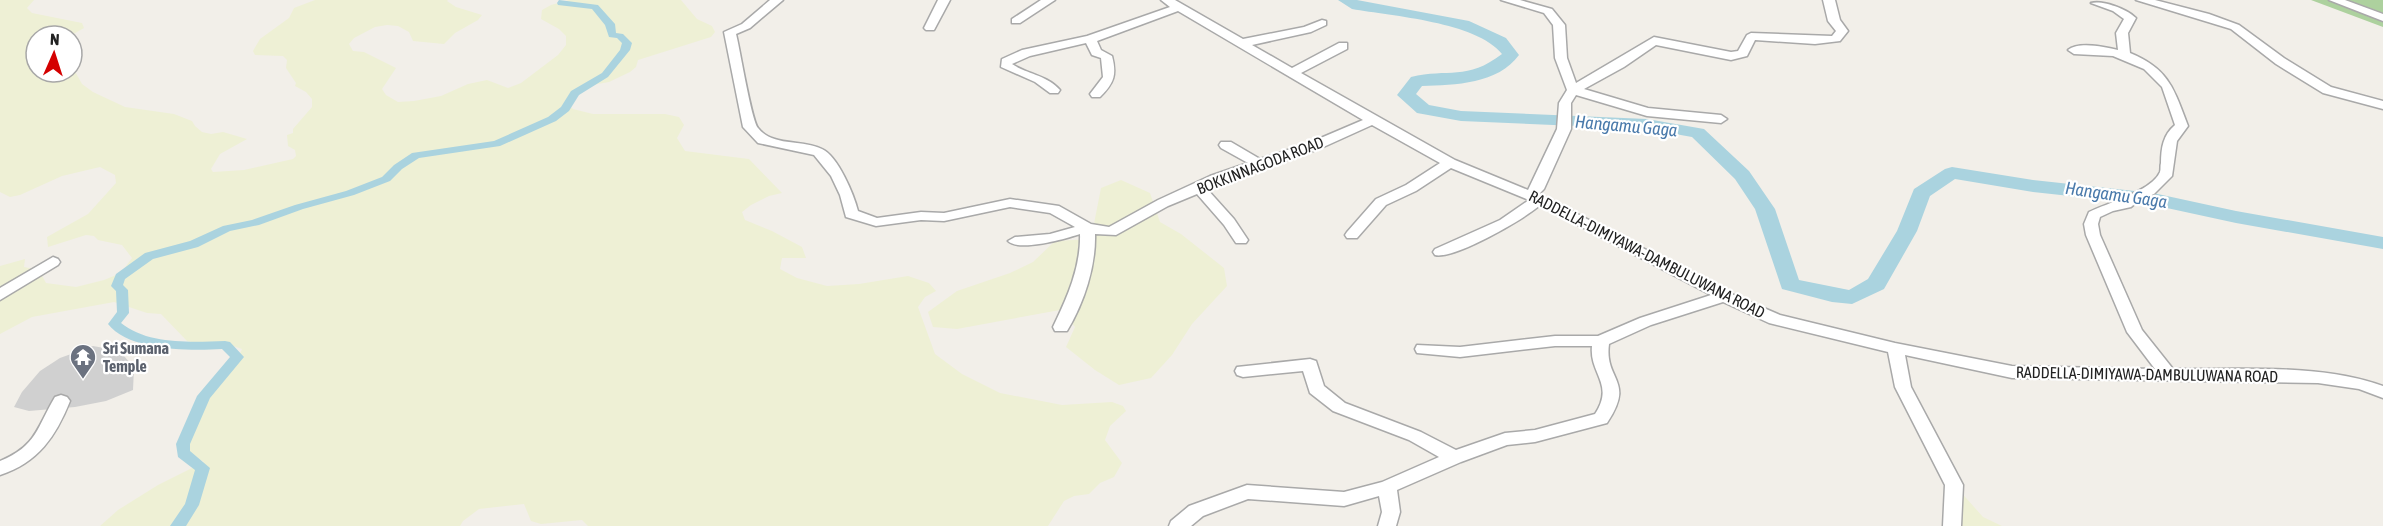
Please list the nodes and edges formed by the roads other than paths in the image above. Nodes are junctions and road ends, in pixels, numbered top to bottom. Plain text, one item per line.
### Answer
1 (777, 0) edge
2 (944, 0) edge
3 (1049, 0) edge
4 (1507, 0) edge
5 (1829, 0) edge
6 (2142, 0) edge
7 (2335, 0) edge
8 (1172, 2) edge
9 (2097, 3) dead end
10 (2383, 18) edge
11 (1016, 21) dead end
12 (1322, 23) dead end
13 (930, 28) dead end
14 (1090, 39) junction
15 (1242, 43) junction
16 (1343, 46) dead end
17 (2074, 50) dead end
18 (2124, 53) junction
19 (1290, 73) junction
20 (1054, 90) dead end
21 (1573, 90) junction
22 (1096, 94) dead end
23 (2383, 105) edge
24 (1720, 119) dead end
25 (1373, 120) junction
26 (1226, 145) dead end
27 (1257, 163) junction
28 (1450, 163) junction
29 (1199, 188) junction
30 (1534, 197) junction
31 (1087, 228) junction
32 (1352, 236) dead end
33 (1240, 240) dead end
34 (1015, 241) dead end
35 (1440, 252) dead end
36 (53, 262) dead end
37 (0, 294) edge
38 (1724, 296) junction
39 (1061, 327) dead end
40 (1601, 341) junction
41 (1423, 348) dead end
42 (1895, 348) junction
43 (1243, 372) dead end
44 (2169, 375) junction
45 (2383, 392) edge
46 (61, 400) dead end
47 (1455, 457) junction
48 (0, 468) edge
49 (1387, 487) junction
50 (1178, 526) edge
51 (1387, 526) edge
52 (1952, 526) edge

1 - 31 street, BOKKINNAGODA ROAD
2 - 13 street
3 - 11 street
4 - 21 street
5 - 21 street
6 - 23 street
7 - 10 street
8 - 14 street
8 - 15 street, RADDELLA-DIMIYAWA-DAMBULUWANA ROAD
9 - 18 street
12 - 15 street
14 - 20 street
14 - 22 street
15 - 19 street, RADDELLA-DIMIYAWA-DAMBULUWANA ROAD
16 - 19 street
17 - 18 street
18 - 44 street
19 - 25 street, RADDELLA-DIMIYAWA-DAMBULUWANA ROAD
21 - 24 street
21 - 30 street
25 - 27 street, BOKKINNAGODA ROAD
25 - 28 street, RADDELLA-DIMIYAWA-DAMBULUWANA ROAD
26 - 27 street
27 - 29 street, BOKKINNAGODA ROAD
28 - 30 street, RADDELLA-DIMIYAWA-DAMBULUWANA ROAD
28 - 32 street
29 - 31 street, BOKKINNAGODA ROAD
29 - 33 street
30 - 35 street
30 - 38 street, RADDELLA-DIMIYAWA-DAMBULUWANA ROAD
31 - 34 street
31 - 39 street
36 - 37 street
38 - 40 street
38 - 42 street, RADDELLA-DIMIYAWA-DAMBULUWANA ROAD
40 - 41 street
40 - 47 street
42 - 44 street, RADDELLA-DIMIYAWA-DAMBULUWANA ROAD
42 - 52 street
43 - 47 street
44 - 45 street, RADDELLA-DIMIYAWA-DAMBULUWANA ROAD
46 - 48 street
47 - 49 street
49 - 50 street
49 - 51 street

